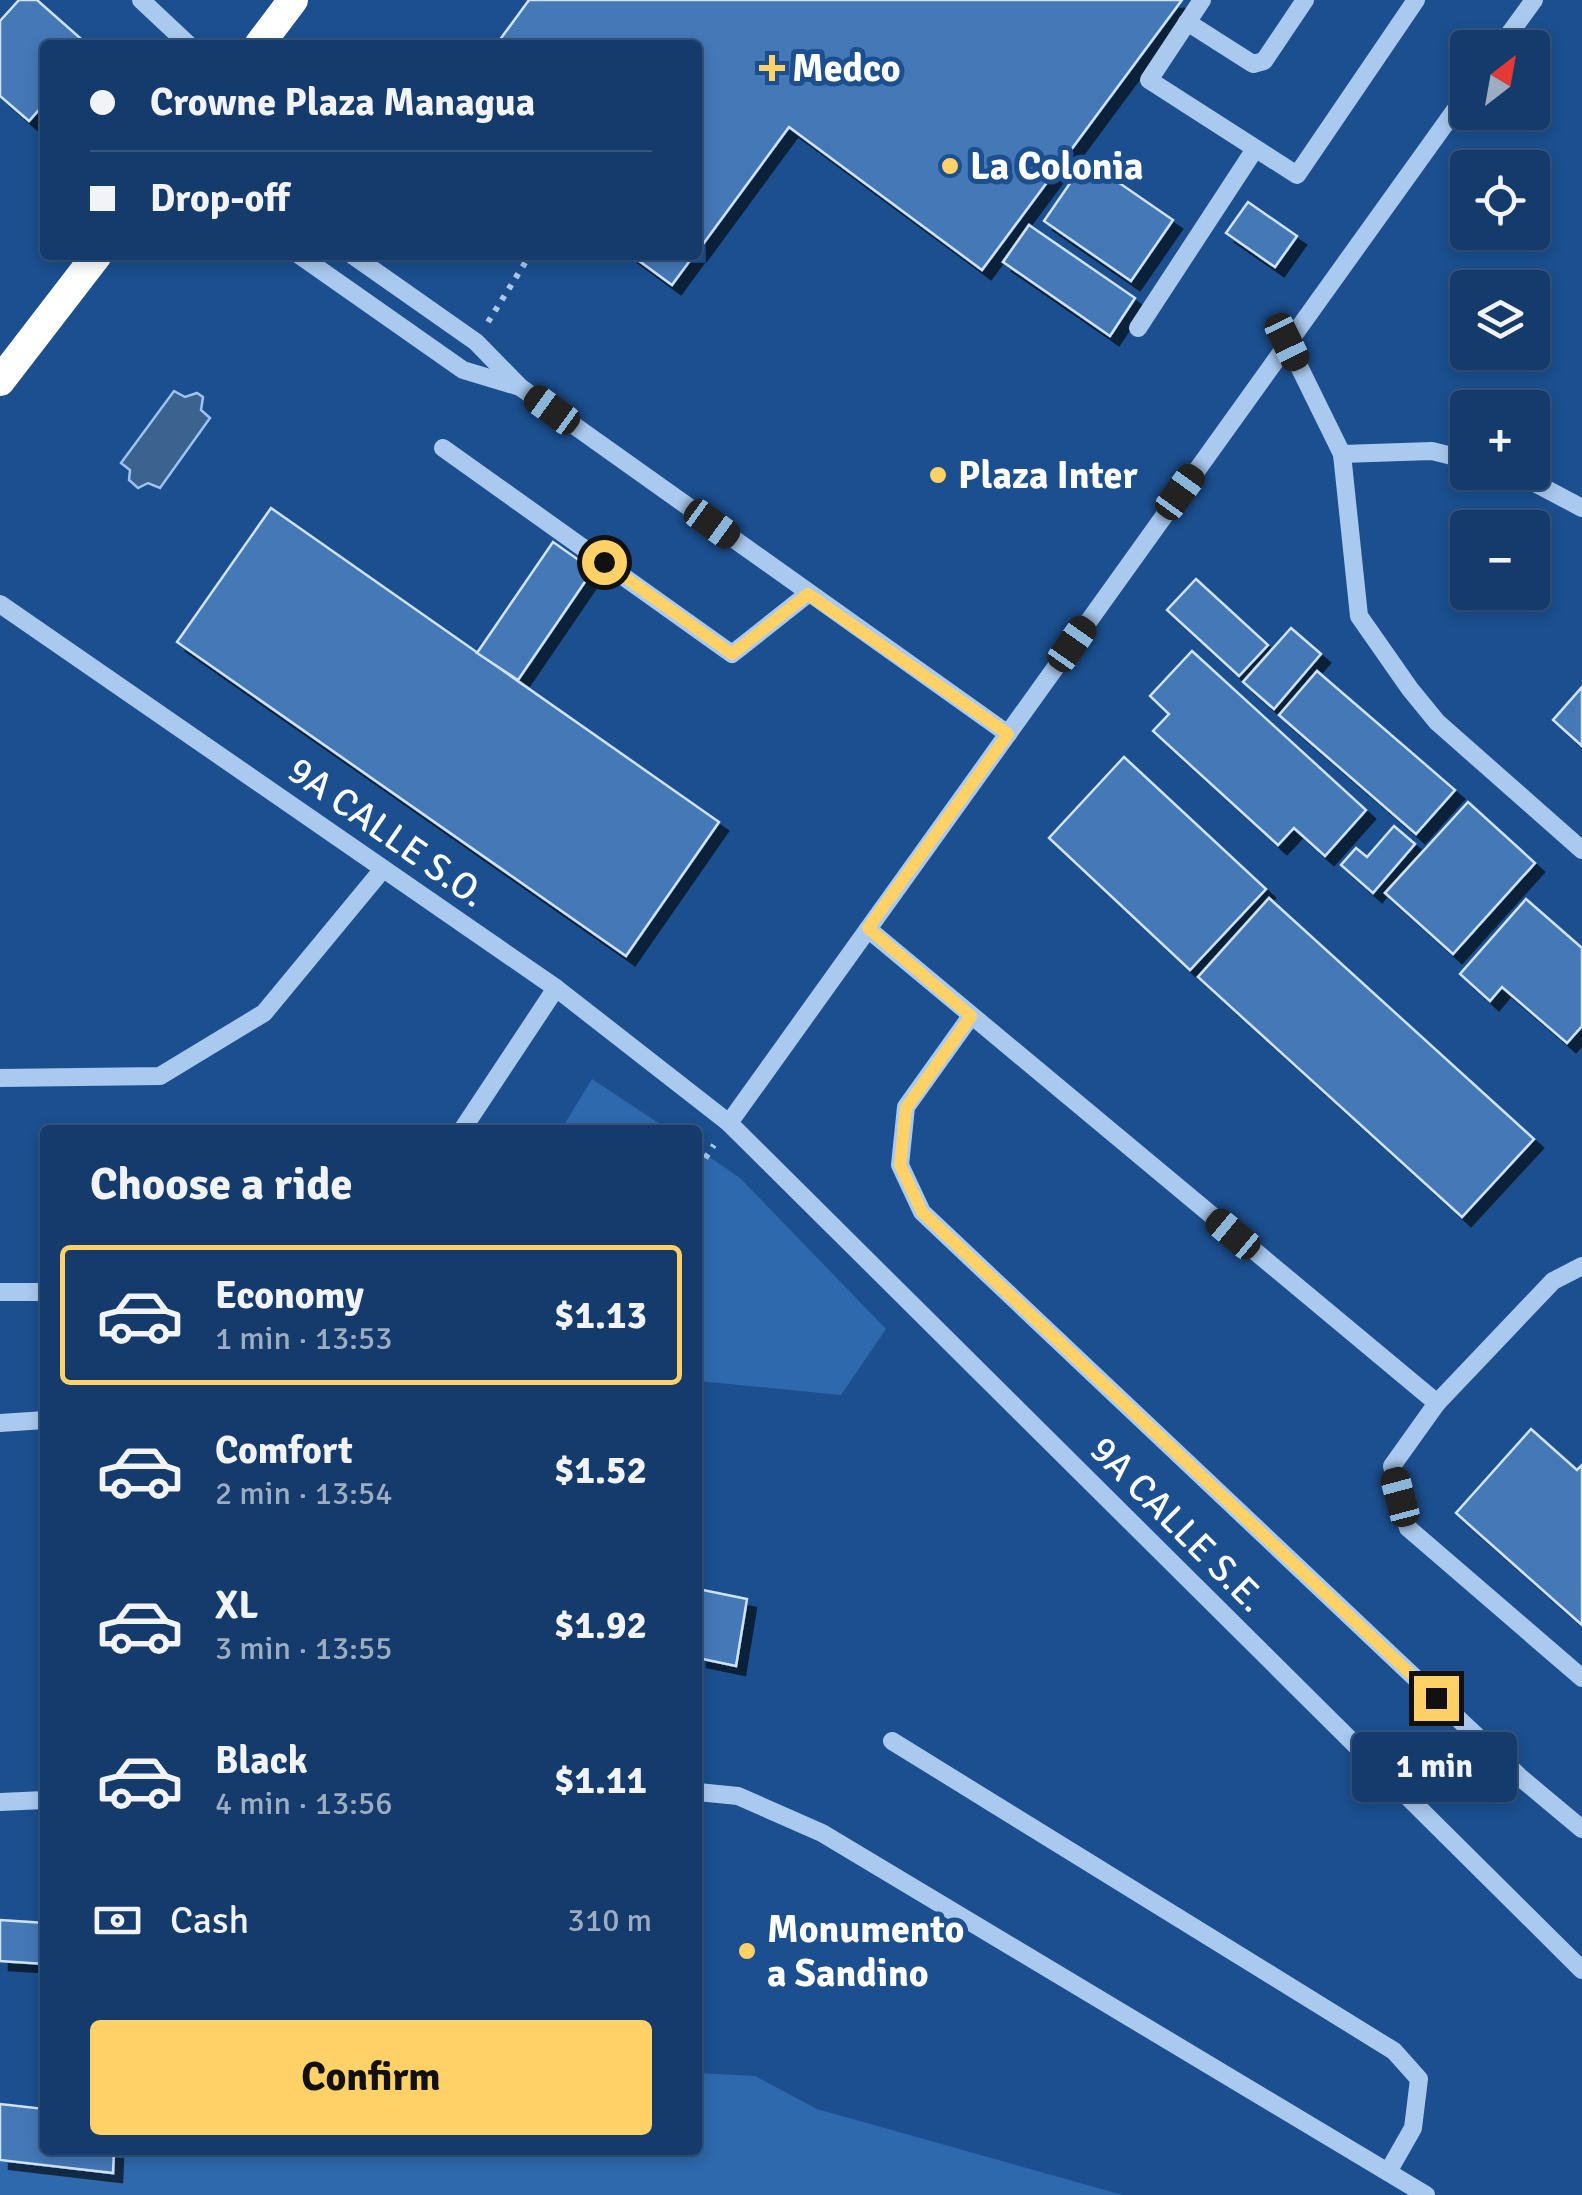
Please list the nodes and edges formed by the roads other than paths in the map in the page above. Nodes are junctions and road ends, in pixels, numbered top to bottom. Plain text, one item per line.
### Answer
1 (141, 0) edge
2 (293, 0) edge
3 (1202, 0) edge
4 (1306, 0) edge
5 (1416, 0) edge
6 (1534, 0) edge
7 (1188, 22) junction
8 (1512, 30) edge
9 (185, 40) edge
10 (262, 40) edge
11 (1450, 117) edge
12 (1255, 148) junction
13 (93, 260) edge
14 (306, 260) edge
15 (359, 260) edge
16 (1138, 328) dead end
17 (1287, 342) junction
18 (0, 381) edge
19 (520, 387) junction
20 (443, 448) dead end
21 (1342, 454) junction
22 (1450, 456) edge
23 (1548, 490) edge
24 (1582, 508) edge
25 (808, 594) junction
26 (0, 604) edge
27 (1008, 734) junction
28 (1582, 850) edge
29 (383, 869) junction
30 (868, 928) junction
31 (556, 988) junction
32 (971, 1016) junction
33 (0, 1078) edge
34 (729, 1123) junction
35 (465, 1125) edge
36 (1582, 1266) edge
37 (0, 1292) edge
38 (40, 1292) edge
39 (1437, 1403) junction
40 (40, 1420) edge
41 (0, 1423) edge
42 (1582, 1678) edge
43 (892, 1741) dead end
44 (702, 1792) edge
45 (40, 1800) edge
46 (0, 1802) edge
47 (1582, 1829) edge
48 (1582, 1970) edge
49 (1388, 2172) junction
50 (1426, 2195) edge

1 - 9 street
2 - 10 highway
3 - 7 street
4 - 7 street
5 - 12 street
6 - 8 street
7 - 12 street
11 - 17 street
12 - 16 street
13 - 18 highway
14 - 19 street
15 - 19 street
17 - 21 street
17 - 27 street
19 - 25 street
20 - 25 street
21 - 22 street
21 - 28 street
23 - 24 street
25 - 27 street
26 - 29 street, 9A CALLE S.O.
27 - 30 street
29 - 31 street, 9A CALLE S.O.
29 - 33 street
30 - 32 street
30 - 34 street
31 - 34 street, 9A CALLE S.O.
31 - 35 street
32 - 39 street
32 - 47 street
34 - 48 street, 9A CALLE S.E.
36 - 39 street
37 - 38 street
39 - 42 street
40 - 41 street
43 - 49 street
44 - 49 street
45 - 46 street
49 - 50 street

